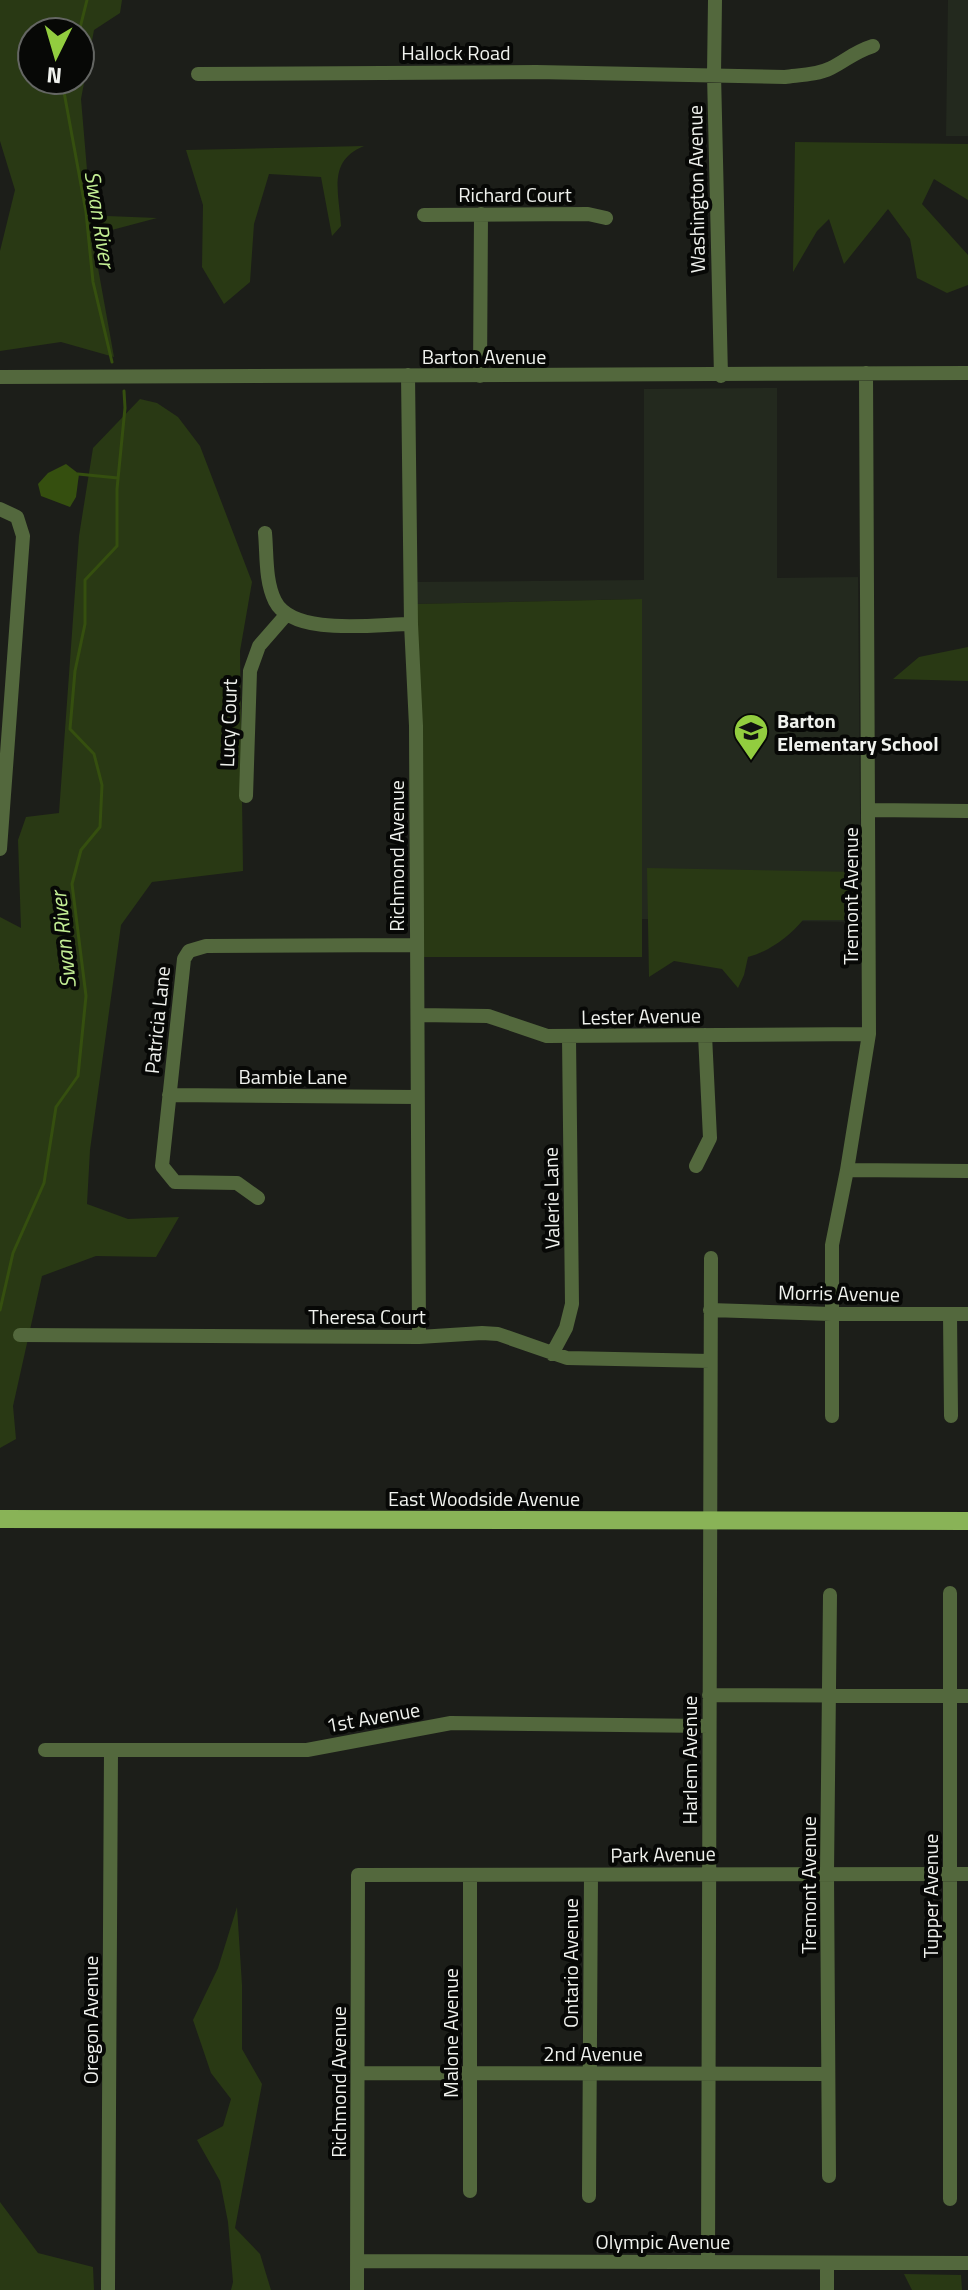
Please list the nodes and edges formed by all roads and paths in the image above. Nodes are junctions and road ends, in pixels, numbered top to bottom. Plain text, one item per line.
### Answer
1 (715, 0) edge
2 (873, 46) dead end
3 (198, 74) dead end
4 (714, 74) junction
5 (481, 214) junction
6 (424, 215) dead end
7 (606, 218) dead end
8 (866, 373) junction
9 (968, 373) edge
10 (408, 375) junction
11 (480, 376) junction
12 (721, 376) junction
13 (0, 377) edge
14 (0, 509) edge
15 (265, 533) dead end
16 (286, 615) junction
17 (411, 624) junction
18 (246, 796) dead end
19 (2, 804) edge
20 (870, 810) junction
21 (968, 811) edge
22 (0, 849) edge
23 (416, 945) junction
24 (418, 1015) junction
25 (869, 1034) junction
26 (705, 1035) junction
27 (569, 1037) junction
28 (169, 1095) junction
29 (417, 1097) junction
30 (696, 1166) dead end
31 (847, 1170) junction
32 (968, 1171) edge
33 (258, 1198) dead end
34 (711, 1258) dead end
35 (710, 1310) junction
36 (831, 1314) junction
37 (950, 1314) junction
38 (968, 1314) edge
39 (20, 1335) dead end
40 (419, 1337) junction
41 (552, 1354) junction
42 (710, 1361) junction
43 (832, 1416) dead end
44 (951, 1416) dead end
45 (0, 1519) edge
46 (710, 1521) junction
47 (968, 1521) edge
48 (950, 1593) dead end
49 (830, 1595) dead end
50 (709, 1695) junction
51 (951, 1695) junction
52 (968, 1696) edge
53 (830, 1697) junction
54 (709, 1726) junction
55 (45, 1750) dead end
56 (111, 1751) junction
57 (709, 1873) junction
58 (827, 1873) junction
59 (949, 1874) junction
60 (968, 1874) edge
61 (358, 1875) joint
62 (591, 1875) junction
63 (470, 1876) junction
64 (470, 2072) junction
65 (358, 2073) junction
66 (590, 2073) junction
67 (708, 2073) junction
68 (828, 2074) junction
69 (829, 2176) dead end
70 (470, 2191) dead end
71 (589, 2196) dead end
72 (950, 2199) dead end
73 (358, 2261) junction
74 (708, 2261) junction
75 (827, 2263) junction
76 (968, 2263) edge
77 (108, 2290) edge
78 (357, 2290) edge
79 (827, 2290) edge

1 - 4 street, Washington Avenue
2 - 4 street, Hallock Road
3 - 4 street, Hallock Road
4 - 12 street, Washington Avenue
5 - 6 street, Richard Court
5 - 7 street, Richard Court
5 - 11 street
8 - 9 street, Barton Avenue
8 - 12 street, Barton Avenue
8 - 20 street, Tremont Avenue
10 - 11 street, Barton Avenue
10 - 13 street, Barton Avenue
10 - 17 street, Richmond Avenue
11 - 12 street, Barton Avenue
14 - 19 street
15 - 16 street
16 - 17 street
16 - 18 street, Lucy Court
17 - 23 street, Richmond Avenue
19 - 22 street
20 - 21 street
20 - 25 street, Tremont Avenue
23 - 24 street, Richmond Avenue
23 - 28 street, Patricia Lane
24 - 27 street, Lester Avenue
24 - 29 street, Richmond Avenue
25 - 26 street, Lester Avenue
25 - 31 street, Tremont Avenue
26 - 27 street, Lester Avenue
26 - 30 street
27 - 41 street, Valerie Lane
28 - 29 street, Bambie Lane
28 - 33 street, Patricia Lane
29 - 40 street, Richmond Avenue
31 - 32 street
31 - 36 street, Tremont Avenue
34 - 35 street, Harlem Avenue
35 - 36 street, Morris Avenue
35 - 42 street, Harlem Avenue
36 - 37 street, Morris Avenue
36 - 43 street, Tremont Avenue
37 - 38 street, Morris Avenue
37 - 44 street
39 - 40 street, Theresa Court
40 - 41 street, Theresa Court
41 - 42 street, Theresa Court
42 - 46 street, Harlem Avenue
45 - 46 main road, East Woodside Avenue
46 - 47 main road, East Woodside Avenue
46 - 50 street, Harlem Avenue
48 - 51 street, Tupper Avenue
49 - 53 street, Tremont Avenue
50 - 53 street
50 - 54 street, Harlem Avenue
51 - 52 street
51 - 53 street
51 - 59 street, Tupper Avenue
53 - 58 street, Tremont Avenue
54 - 56 street, 1st Avenue
54 - 57 street, Harlem Avenue
55 - 56 street, 1st Avenue
56 - 77 street, Oregon Avenue
57 - 58 street, Park Avenue
57 - 62 street, Park Avenue
57 - 67 street, Harlem Avenue
58 - 59 street, Park Avenue
58 - 68 street, Tremont Avenue
59 - 60 street, Park Avenue
59 - 72 street, Tupper Avenue
61 - 63 street, Park Avenue
61 - 65 street, Richmond Avenue
62 - 63 street, Park Avenue
62 - 66 street, Ontario Avenue
63 - 64 street, Malone Avenue
64 - 65 street, 2nd Avenue
64 - 66 street, 2nd Avenue
64 - 70 street, Malone Avenue
65 - 73 street, Richmond Avenue
66 - 67 street, 2nd Avenue
66 - 71 street, Ontario Avenue
67 - 68 street, 2nd Avenue
67 - 74 street, Harlem Avenue
68 - 69 street, Tremont Avenue
73 - 74 street, Olympic Avenue
73 - 78 street, Richmond Avenue
74 - 75 street, Olympic Avenue
75 - 76 street, Olympic Avenue
75 - 79 street

